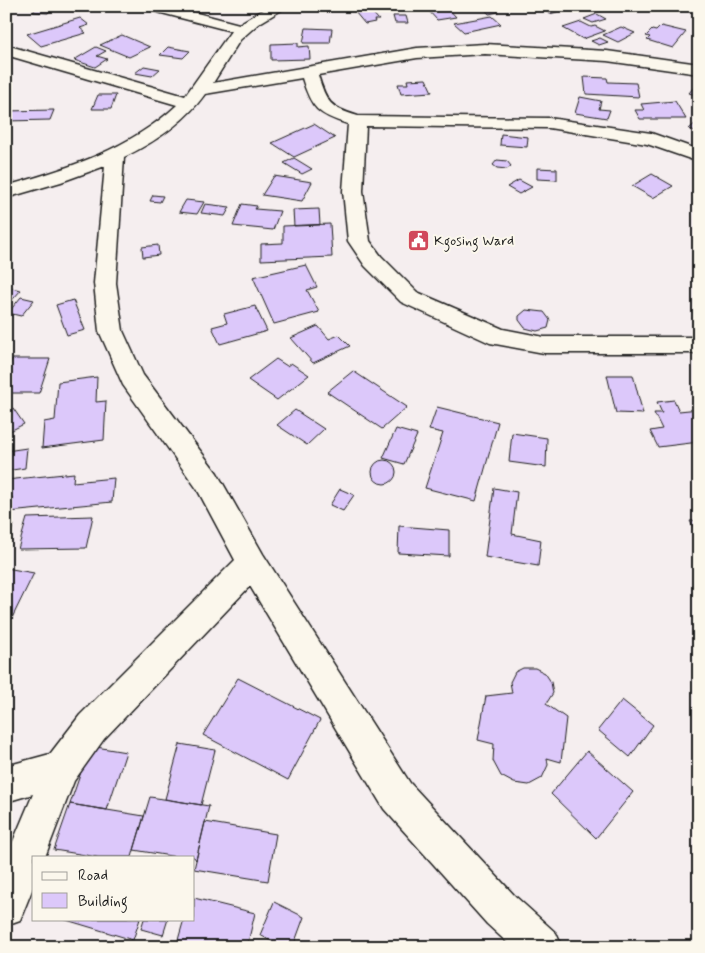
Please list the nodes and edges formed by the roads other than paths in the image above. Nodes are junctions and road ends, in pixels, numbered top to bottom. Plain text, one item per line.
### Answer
1 (151, 6) edge
2 (281, 6) edge
3 (242, 29) junction
4 (6, 50) edge
5 (699, 68) edge
6 (308, 71) junction
7 (194, 96) junction
8 (357, 121) junction
9 (115, 155) junction
10 (699, 156) edge
11 (6, 192) edge
12 (699, 345) edge
13 (252, 563) junction
14 (61, 769) junction
15 (6, 784) edge
16 (6, 906) edge
17 (542, 947) edge

1 - 3 street
2 - 3 street
3 - 7 street
4 - 7 street
5 - 6 street
6 - 7 street
6 - 8 street
7 - 9 street
8 - 10 street
8 - 12 street
9 - 11 street
9 - 13 street
13 - 14 street
13 - 17 street
14 - 15 street
14 - 16 street

